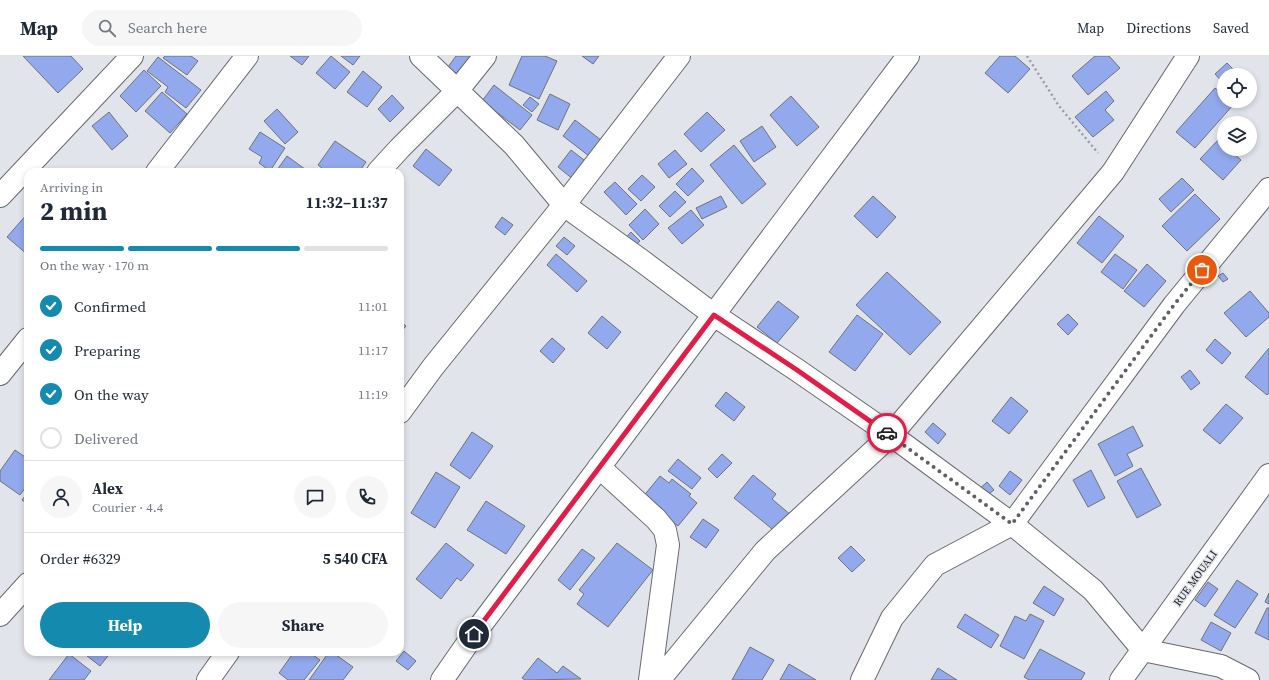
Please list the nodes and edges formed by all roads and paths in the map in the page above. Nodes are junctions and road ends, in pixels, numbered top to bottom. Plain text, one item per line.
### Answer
1 (132, 56) edge
2 (247, 56) edge
3 (421, 56) edge
4 (485, 56) edge
5 (679, 56) edge
6 (908, 56) edge
7 (1027, 56) edge
8 (1188, 56) edge
9 (457, 92) junction
10 (26, 168) edge
11 (160, 168) edge
12 (382, 168) edge
13 (24, 171) edge
14 (1113, 172) junction
15 (1269, 189) edge
16 (0, 196) edge
17 (564, 204) junction
18 (714, 315) junction
19 (24, 344) edge
20 (0, 374) edge
21 (404, 407) edge
22 (891, 435) junction
23 (599, 467) junction
24 (1269, 475) edge
25 (1012, 524) junction
26 (24, 588) edge
27 (0, 615) edge
28 (1142, 650) junction
29 (225, 656) edge
30 (208, 680) edge
31 (442, 680) edge
32 (650, 680) edge
33 (659, 680) edge
34 (862, 680) edge
35 (1121, 680) edge
36 (1248, 680) edge

1 - 10 street
2 - 11 street
3 - 9 street
4 - 9 street
5 - 17 street
6 - 18 street
7 - 14 path
8 - 14 street
9 - 12 street
9 - 17 street
13 - 16 street
14 - 22 street
15 - 25 street
17 - 18 street
17 - 21 street
18 - 22 street
18 - 23 street
19 - 20 street
22 - 25 street
22 - 33 street
23 - 31 street
23 - 32 street
24 - 28 street, RUE MOUALI
25 - 28 street
25 - 34 street
26 - 27 street
28 - 35 street, RUE MOUALI
28 - 36 street
29 - 30 street

